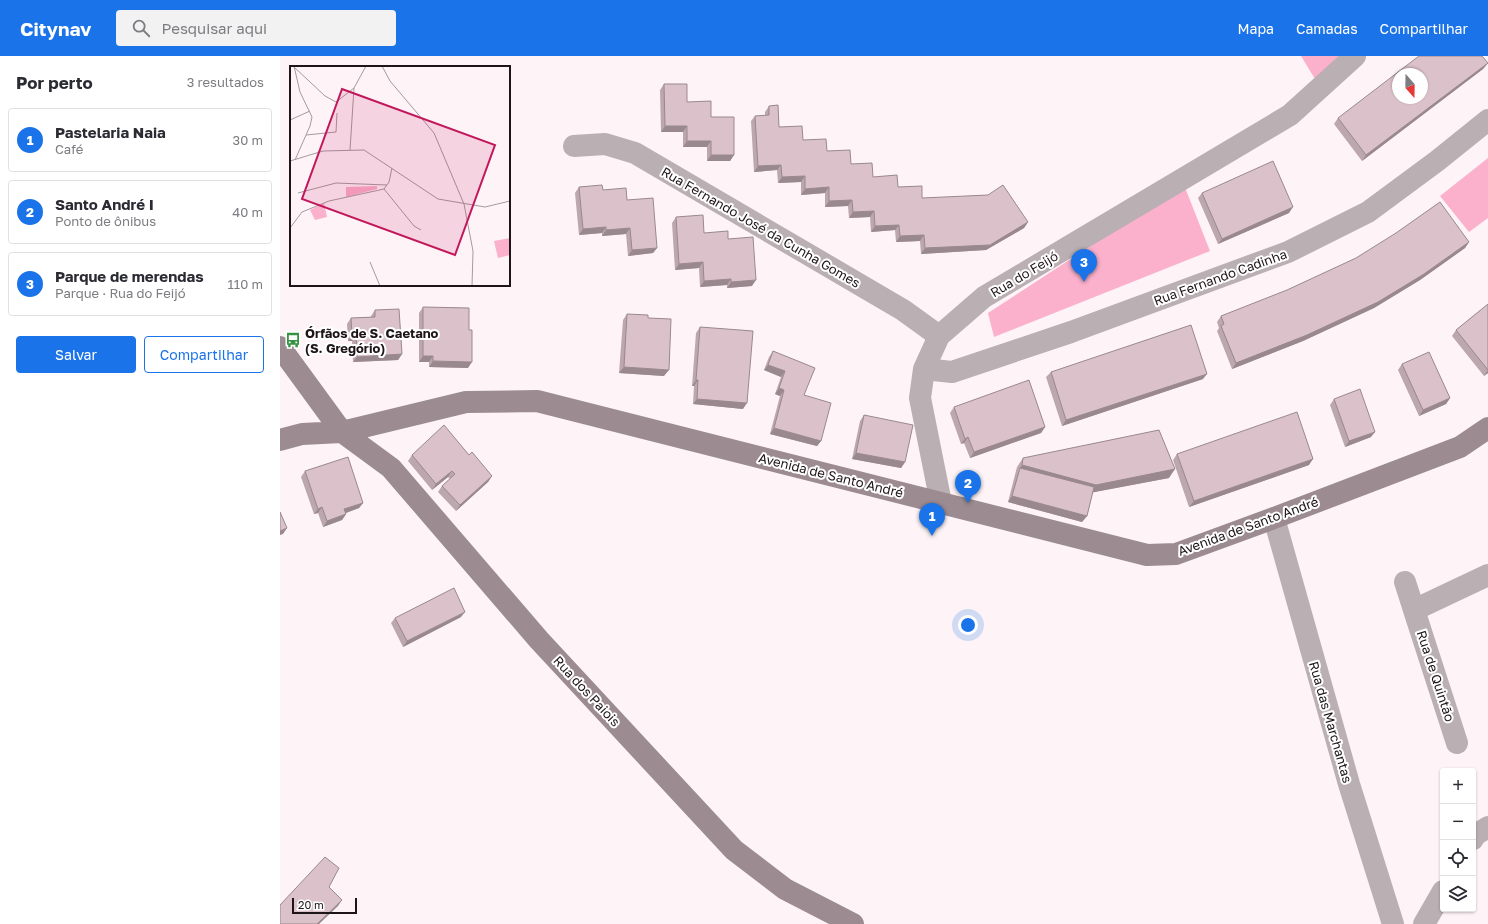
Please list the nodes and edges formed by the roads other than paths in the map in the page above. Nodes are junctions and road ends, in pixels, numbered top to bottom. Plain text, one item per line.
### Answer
1 (1355, 56) edge
2 (1488, 120) edge
3 (574, 146) dead end
4 (939, 336) junction
5 (280, 347) edge
6 (924, 369) junction
7 (1488, 428) edge
8 (342, 432) junction
9 (280, 440) edge
10 (940, 503) junction
11 (1274, 518) junction
12 (1488, 575) edge
13 (1404, 582) dead end
14 (1414, 610) junction
15 (1457, 743) dead end
16 (1488, 827) edge
17 (1476, 834) edge
18 (1440, 896) edge
19 (853, 924) edge
20 (1393, 924) edge
21 (1424, 924) edge

1 - 4 street, Rua do Feijó
2 - 6 street, Rua Fernando Cadinha
3 - 4 street, Rua Fernando José da Cunha Gomes
4 - 6 street, Rua do Feijó
5 - 8 street, Rua dos Paiois
6 - 10 street, Rua do Feijó
7 - 11 street, Avenida de Santo André
8 - 9 street, Avenida de Santo André
8 - 10 street, Avenida de Santo André
8 - 19 street, Rua dos Paiois
10 - 11 street, Avenida de Santo André
11 - 20 street, Rua das Marchantas
12 - 14 street
13 - 14 street, Rua de Quintão
14 - 15 street, Rua de Quintão
16 - 17 street
18 - 21 street

